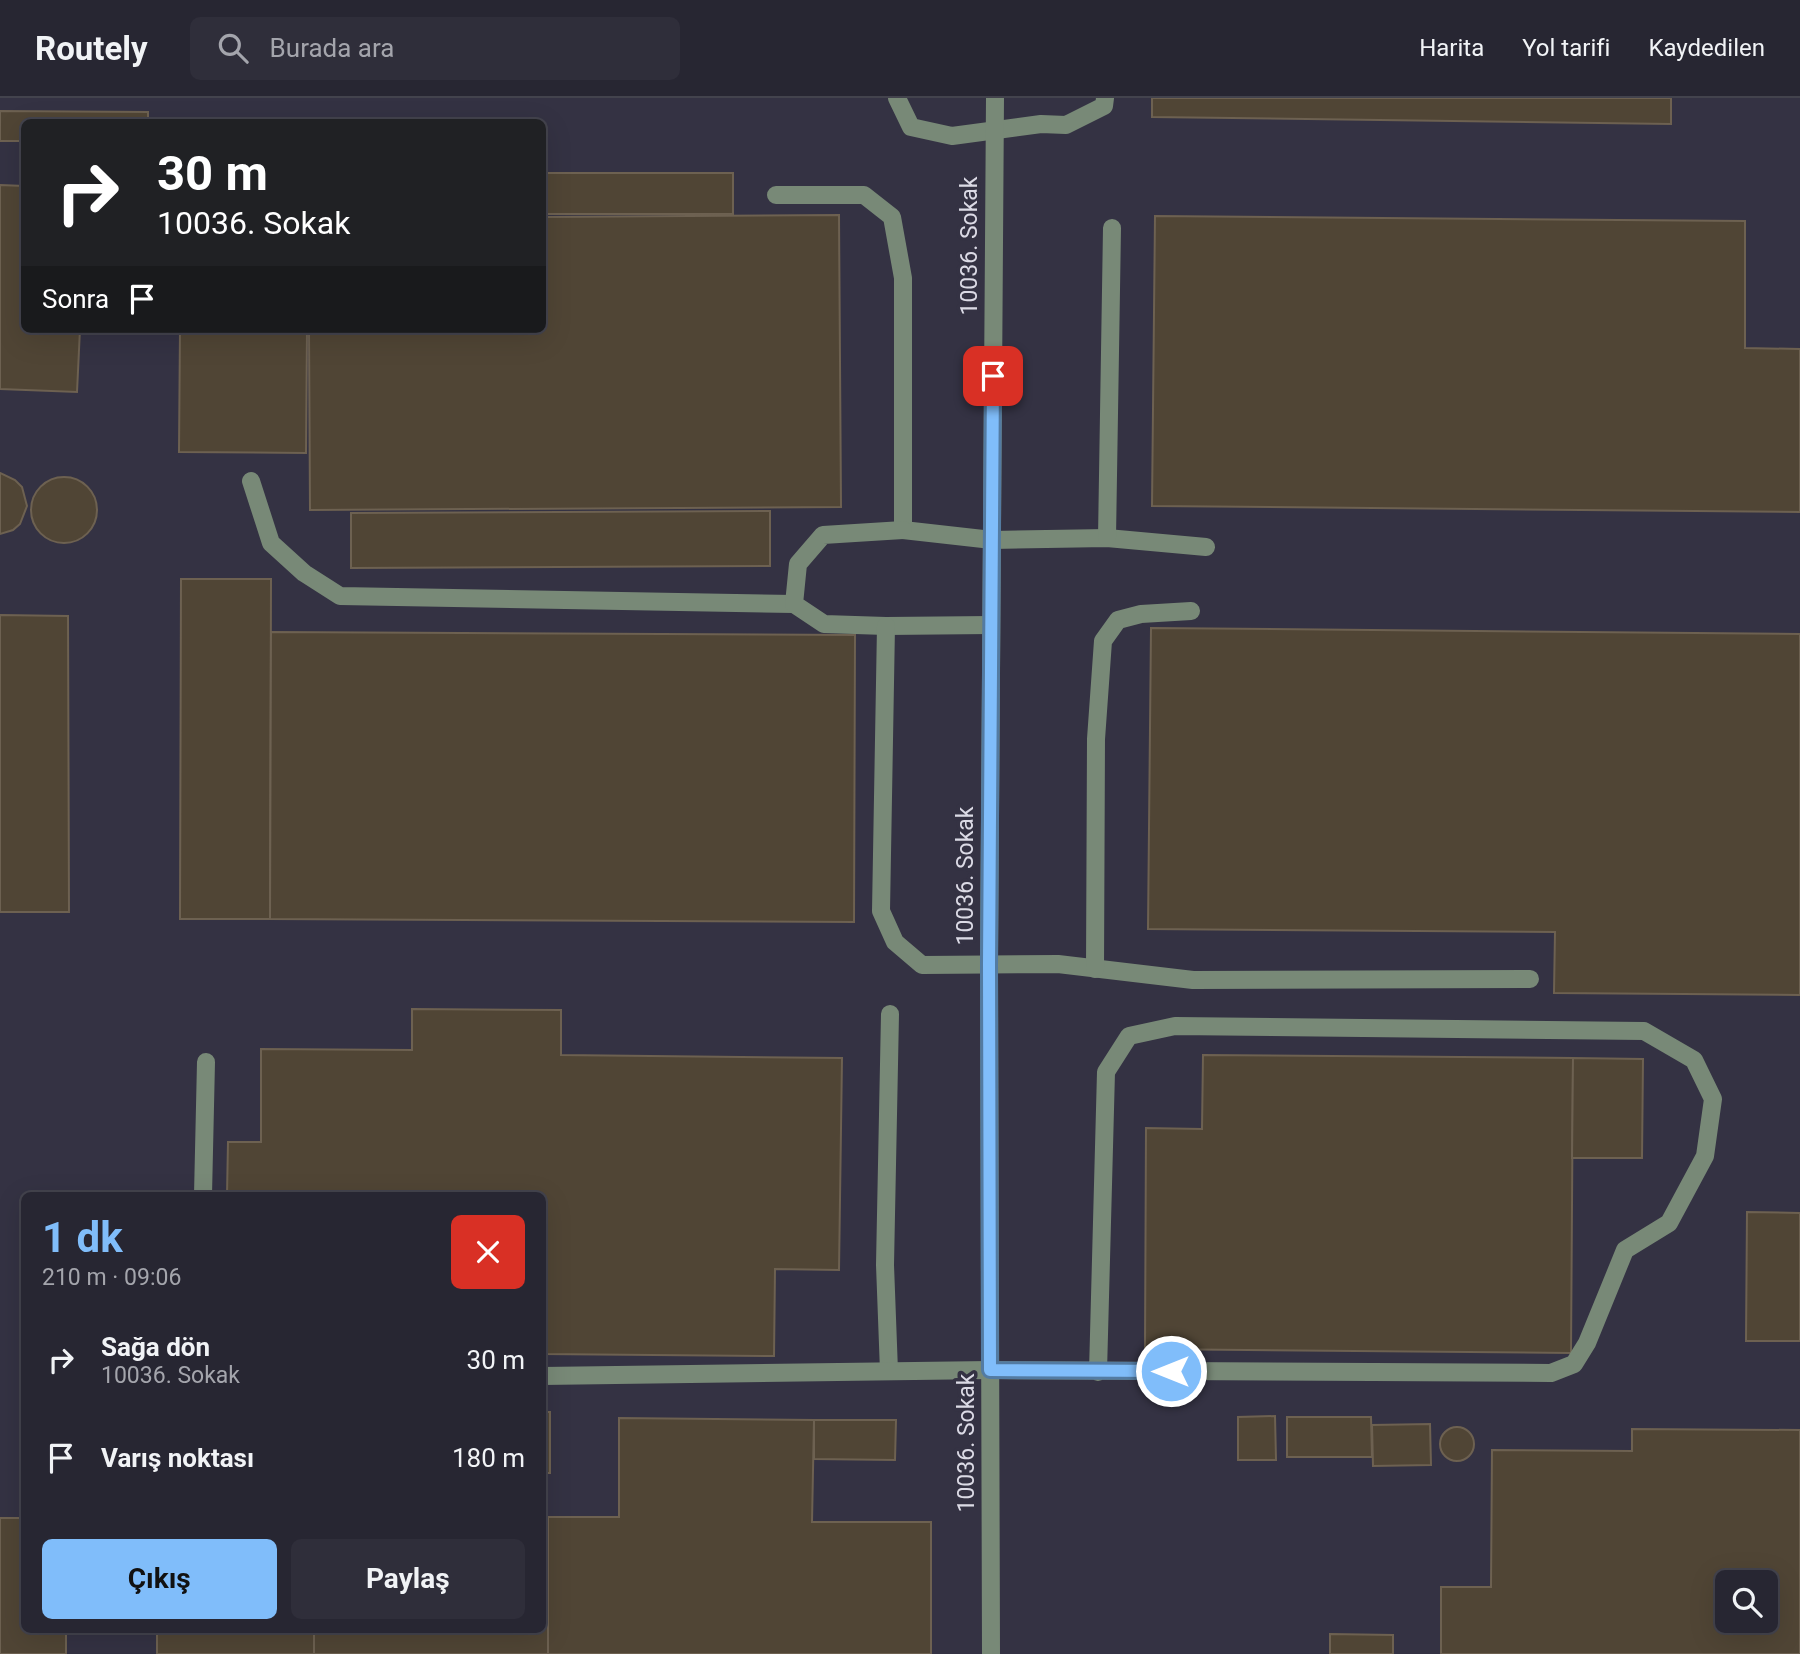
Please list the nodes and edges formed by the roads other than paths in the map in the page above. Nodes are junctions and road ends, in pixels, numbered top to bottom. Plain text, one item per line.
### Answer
1 (897, 98) edge
2 (995, 98) edge
3 (1105, 98) edge
4 (995, 131) junction
5 (776, 195) dead end
6 (1112, 228) dead end
7 (251, 481) dead end
8 (904, 530) junction
9 (1107, 538) junction
10 (992, 540) junction
11 (1206, 547) dead end
12 (794, 604) junction
13 (1191, 611) dead end
14 (991, 625) junction
15 (886, 626) junction
16 (989, 964) junction
17 (1095, 969) junction
18 (1530, 979) dead end
19 (890, 1014) dead end
20 (206, 1062) dead end
21 (203, 1192) edge
22 (990, 1370) junction
23 (889, 1371) junction
24 (1097, 1372) junction
25 (546, 1376) edge
26 (991, 1654) edge

1 - 4 street
2 - 4 street, 10036. Sokak
3 - 4 street
4 - 10 street, 10036. Sokak
5 - 8 street
6 - 9 street
7 - 12 street
8 - 10 street
8 - 12 street
9 - 10 street
9 - 11 street
10 - 14 street, 10036. Sokak
12 - 15 street
13 - 17 street
14 - 15 street
14 - 16 street, 10036. Sokak
15 - 16 street
16 - 17 street
16 - 22 street, 10036. Sokak
17 - 18 street
19 - 23 street
20 - 21 street
22 - 23 street
22 - 24 street
22 - 26 street, 10036. Sokak
23 - 25 street
24 - 24 street

